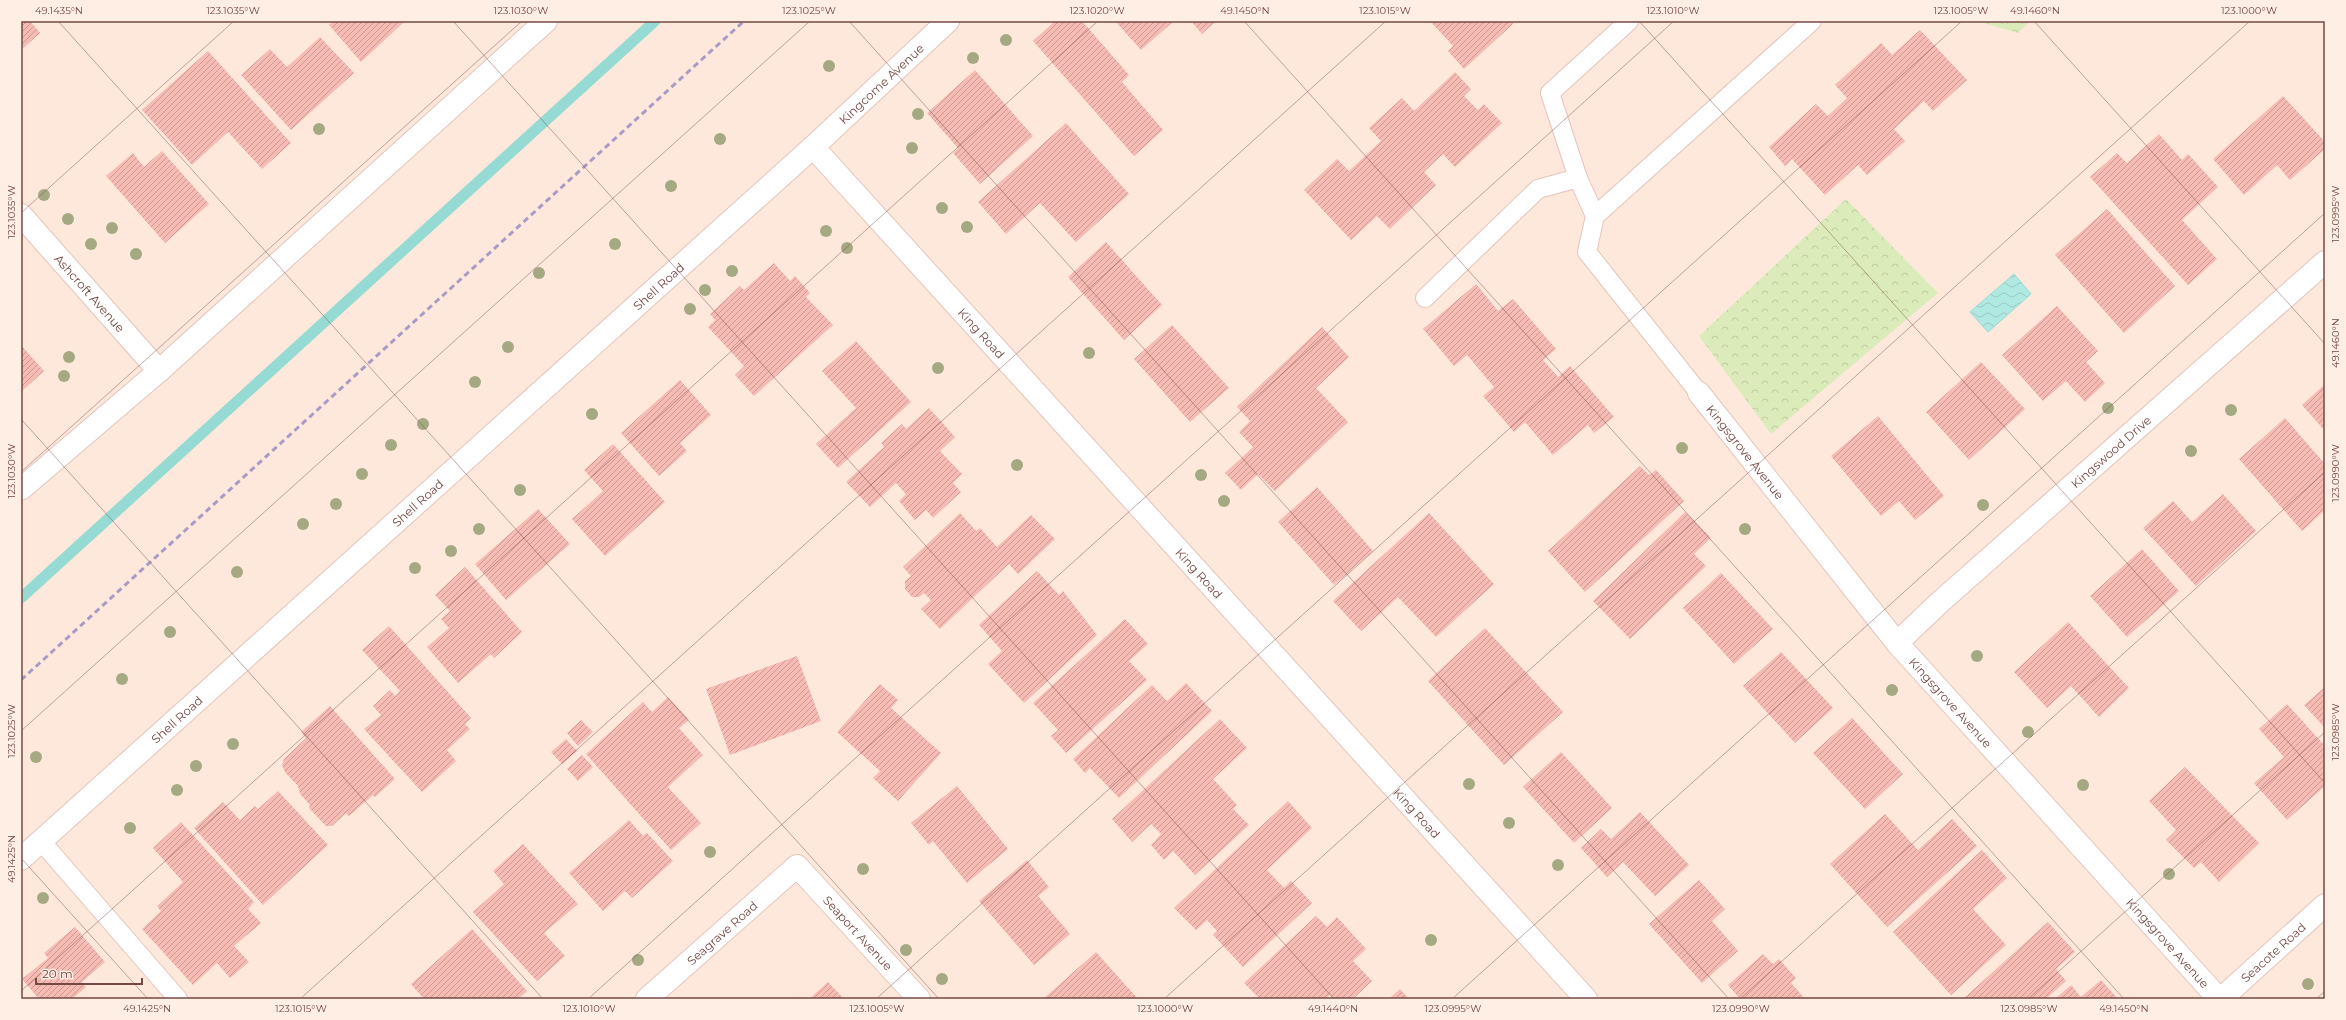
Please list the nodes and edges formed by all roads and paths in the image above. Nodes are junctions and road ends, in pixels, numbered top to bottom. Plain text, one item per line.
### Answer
1 (546, 21) edge
2 (948, 21) edge
3 (1629, 21) edge
4 (1812, 21) edge
5 (813, 147) junction
6 (1578, 178) junction
7 (21, 215) edge
8 (1596, 216) junction
9 (2325, 262) edge
10 (1424, 298) dead end
11 (159, 372) junction
12 (1699, 393) joint
13 (21, 490) edge
14 (1897, 643) junction
15 (41, 841) junction
16 (21, 858) edge
17 (797, 866) joint
18 (2325, 905) edge
19 (178, 999) edge
20 (647, 999) edge
21 (919, 999) edge
22 (1586, 999) edge
23 (2220, 999) edge

1 - 11 street
2 - 5 street, Kingcome Avenue
3 - 6 lane
4 - 8 lane
5 - 15 street, Shell Road
5 - 22 street, King Road
6 - 8 lane
6 - 10 lane
7 - 11 street, Ashcroft Avenue
8 - 12 lane
9 - 14 street, Kingswood Drive
11 - 13 street
12 - 14 street, Kingsgrove Avenue
14 - 23 street, Kingsgrove Avenue
15 - 16 street, Shell Road
15 - 19 lane
17 - 20 street, Seagrave Road
17 - 21 street, Seaport Avenue
18 - 23 street, Seacote Road

